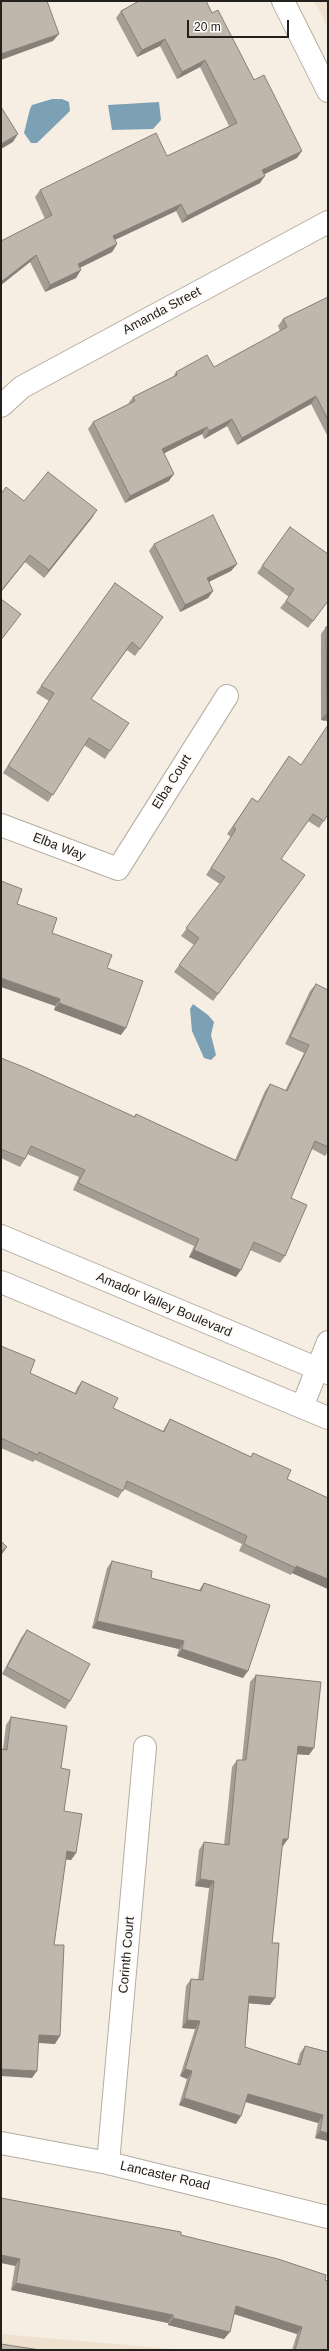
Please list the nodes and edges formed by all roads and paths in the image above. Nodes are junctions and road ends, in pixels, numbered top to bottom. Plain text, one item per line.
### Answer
1 (283, 1) edge
2 (328, 91) edge
3 (328, 222) edge
4 (1, 406) edge
5 (227, 696) dead end
6 (1, 825) edge
7 (118, 868) joint
8 (1, 1236) edge
9 (1, 1282) edge
10 (328, 1342) edge
11 (322, 1371) edge
12 (302, 1407) junction
13 (328, 1418) edge
14 (145, 1747) dead end
15 (1, 2143) edge
16 (108, 2163) junction
17 (328, 2216) edge

1 - 2 street
3 - 4 street, Amanda Street
5 - 7 street, Elba Court
6 - 7 street, Elba Way
8 - 11 street, Amador Valley Boulevard
9 - 12 street
10 - 11 street
11 - 12 street
12 - 13 street
14 - 16 street, Corinth Court
15 - 16 street, Lancaster Road
16 - 17 street, Lancaster Road

